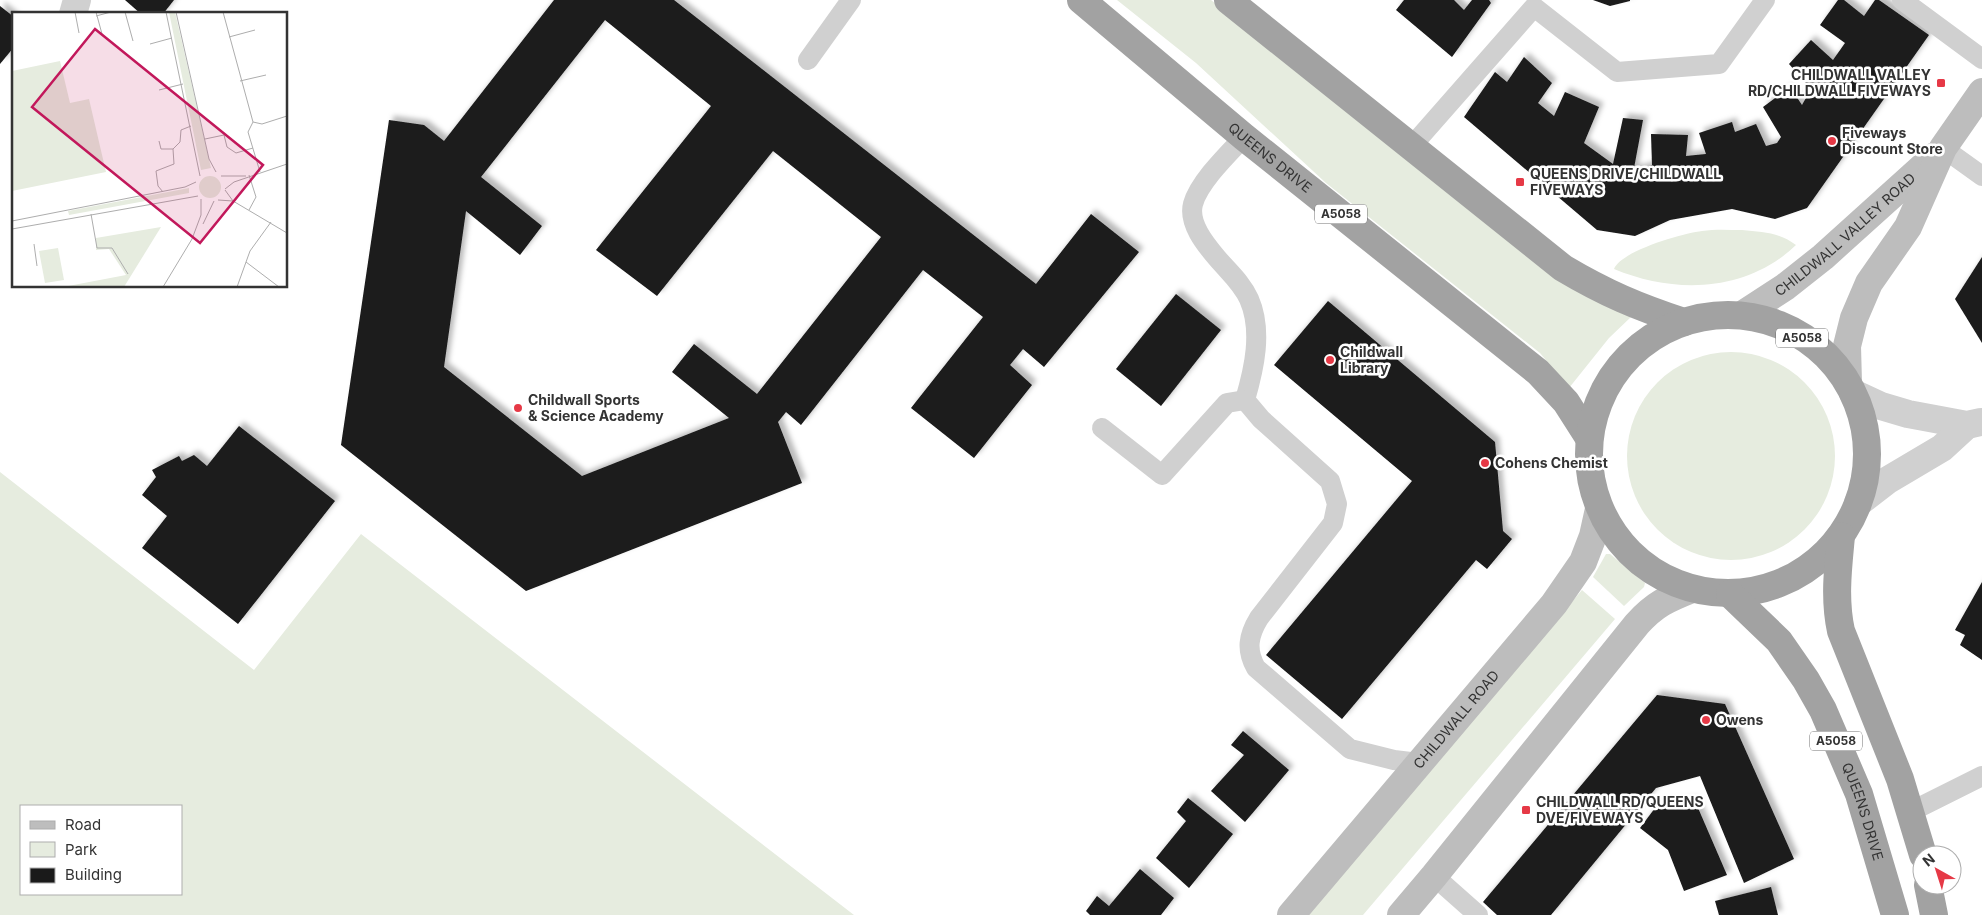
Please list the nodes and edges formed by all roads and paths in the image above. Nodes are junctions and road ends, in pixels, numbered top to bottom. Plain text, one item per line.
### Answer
1 (851, 0) edge
2 (1081, 0) edge
3 (1228, 0) edge
4 (1765, 0) edge
5 (1902, 0) edge
6 (1982, 58) edge
7 (808, 60) dead end
8 (1982, 92) edge
9 (1244, 137) junction
10 (1411, 147) junction
11 (1943, 148) junction
12 (1982, 176) edge
13 (1742, 315) junction
14 (1684, 322) junction
15 (1851, 388) junction
16 (1245, 400) junction
17 (1975, 423) edge
18 (1102, 428) dead end
19 (1589, 438) junction
20 (1858, 503) junction
21 (1599, 509) junction
22 (1841, 536) junction
23 (1692, 589) junction
24 (1730, 594) junction
25 (1419, 763) junction
26 (1982, 776) edge
27 (1910, 812) junction
28 (1920, 845) edge
29 (1434, 876) junction
30 (1930, 895) edge
31 (1291, 915) edge
32 (1401, 915) edge
33 (1478, 915) edge
34 (1895, 915) edge
35 (1934, 915) edge

1 - 7 lane
2 - 9 highway, QUEENS DRIVE / A5058
3 - 10 highway
4 - 10 lane
5 - 6 lane
8 - 11 main road, CHILDWALL VALLEY ROAD
9 - 16 lane
9 - 19 highway, QUEENS DRIVE / A5058
10 - 14 highway
11 - 12 lane
11 - 13 main road, CHILDWALL VALLEY ROAD
11 - 15 main road, CHILDWALL VALLEY ROAD
13 - 14 highway, A5058
13 - 15 highway, A5058
14 - 19 highway, A5058
15 - 17 street
15 - 20 highway, A5058
16 - 18 lane
16 - 25 lane
17 - 20 street
19 - 21 highway, A5058
20 - 22 highway, A5058
21 - 23 highway, A5058
21 - 25 main road, CHILDWALL ROAD
22 - 24 highway, A5058
22 - 27 highway, A5058
23 - 24 highway, A5058
23 - 29 main road
24 - 34 highway, QUEENS DRIVE / A5058
25 - 31 main road, CHILDWALL ROAD
26 - 27 lane
27 - 28 highway, A5058
29 - 32 main road
29 - 33 lane
30 - 35 highway

